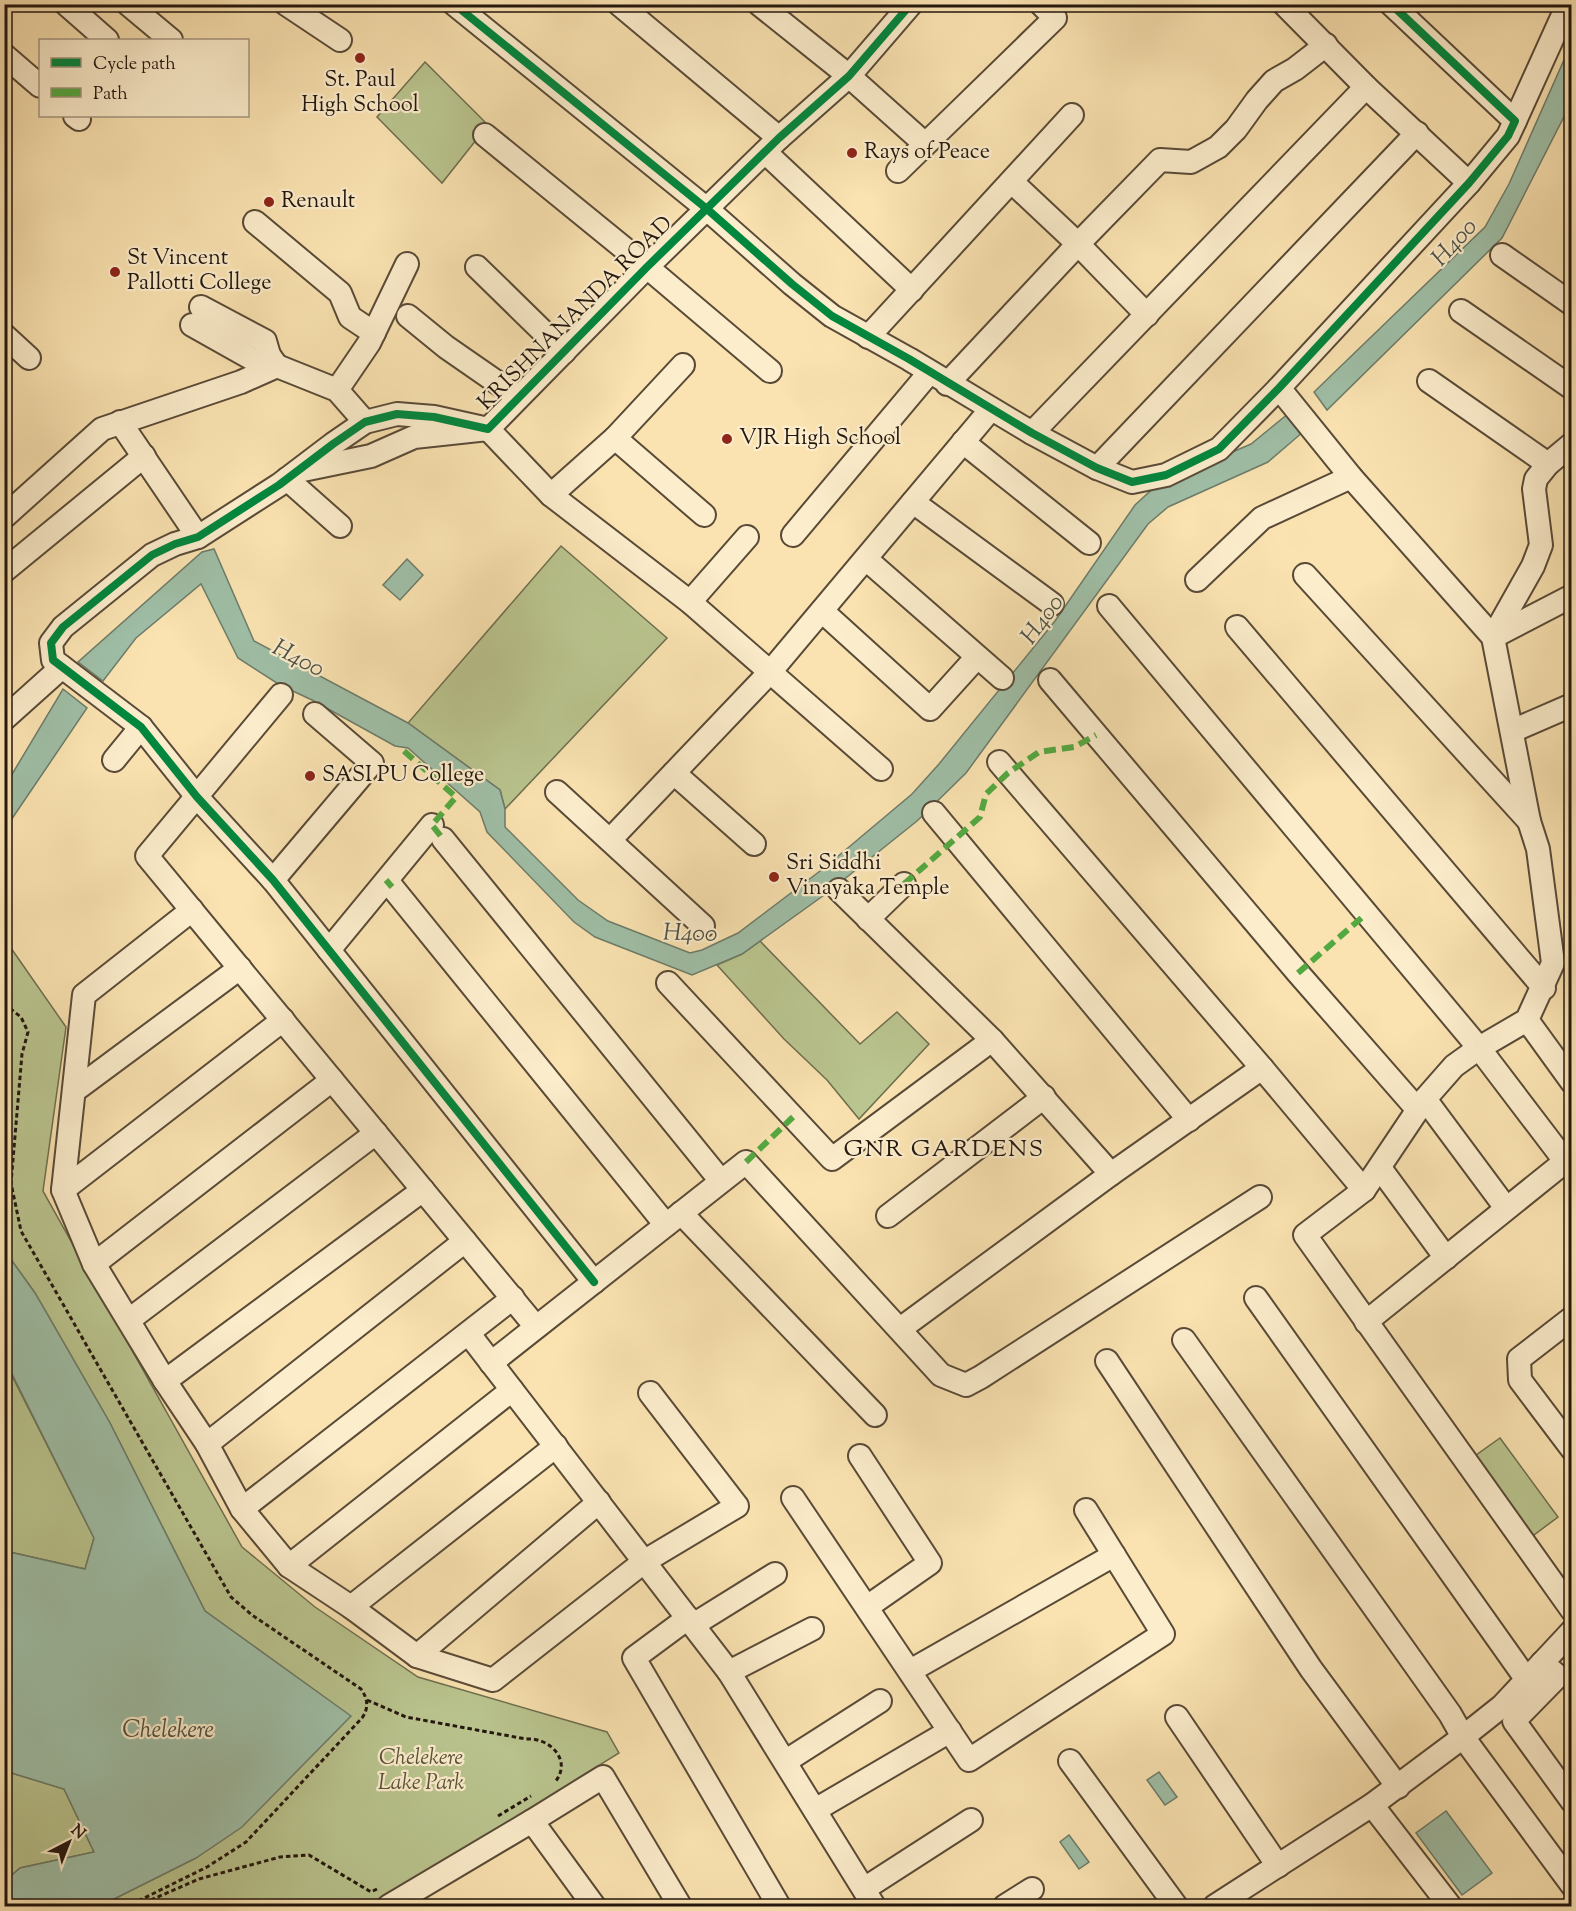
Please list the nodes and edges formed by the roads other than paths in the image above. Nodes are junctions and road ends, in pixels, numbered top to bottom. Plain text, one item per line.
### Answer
1 (66, 4) edge
2 (128, 4) edge
3 (286, 4) edge
4 (454, 4) edge
5 (619, 4) edge
6 (759, 4) edge
7 (1041, 4) edge
8 (1284, 4) edge
9 (1391, 4) edge
10 (1568, 4) edge
11 (897, 9) edge
12 (106, 39) edge
13 (170, 39) edge
14 (340, 40) dead end
15 (1326, 45) junction
16 (4, 55) edge
17 (849, 76) junction
18 (39, 85) edge
19 (1366, 87) junction
20 (1072, 115) dead end
21 (1515, 121) junction
22 (1417, 133) junction
23 (485, 135) dead end
24 (925, 144) junction
25 (772, 145) junction
26 (898, 171) dead end
27 (1012, 182) junction
28 (1469, 183) junction
29 (707, 209) junction
30 (255, 222) dead end
31 (1078, 244) junction
32 (1502, 255) dead end
33 (406, 264) dead end
34 (477, 267) dead end
35 (647, 267) junction
36 (912, 290) junction
37 (1572, 304) edge
38 (1461, 310) dead end
39 (1147, 315) junction
40 (197, 316) dead end
41 (408, 316) dead end
42 (374, 333) junction
43 (4, 334) edge
44 (868, 337) junction
45 (564, 352) junction
46 (29, 358) dead end
47 (273, 361) junction
48 (683, 364) dead end
49 (770, 371) dead end
50 (938, 378) junction
51 (1429, 381) dead end
52 (1572, 388) edge
53 (337, 390) junction
54 (1285, 395) junction
55 (518, 397) junction
56 (991, 409) junction
57 (120, 422) junction
58 (365, 422) junction
59 (488, 429) junction
60 (1032, 433) junction
61 (615, 438) junction
62 (963, 442) junction
63 (1572, 444) edge
64 (144, 456) junction
65 (1548, 464) junction
66 (1096, 468) junction
67 (292, 475) junction
68 (1351, 477) junction
69 (551, 495) junction
70 (913, 502) junction
71 (704, 515) dead end
72 (4, 518) edge
73 (340, 526) dead end
74 (793, 535) dead end
75 (198, 537) junction
76 (747, 537) dead end
77 (1089, 543) dead end
78 (866, 559) junction
79 (4, 572) edge
80 (1305, 575) dead end
81 (1197, 580) dead end
82 (1572, 596) edge
83 (690, 602) junction
84 (1053, 604) dead end
85 (1109, 606) dead end
86 (822, 610) junction
87 (1237, 627) dead end
88 (1493, 637) junction
89 (977, 657) junction
90 (62, 667) junction
91 (771, 671) junction
92 (1002, 678) dead end
93 (1050, 680) dead end
94 (281, 695) dead end
95 (1572, 705) edge
96 (315, 714) dead end
97 (4, 719) edge
98 (141, 727) junction
99 (1512, 731) junction
100 (114, 760) dead end
101 (999, 762) dead end
102 (881, 769) dead end
103 (674, 773) junction
104 (557, 792) dead end
105 (198, 797) junction
106 (934, 813) dead end
107 (1529, 821) junction
108 (610, 840) junction
109 (754, 844) dead end
110 (273, 880) junction
111 (904, 884) dead end
112 (392, 887) dead end
113 (839, 890) dead end
114 (192, 910) junction
115 (868, 919) junction
116 (703, 926) dead end
117 (329, 950) junction
118 (240, 968) junction
119 (668, 982) dead end
120 (1544, 988) junction
121 (283, 1020) junction
122 (1527, 1020) junction
123 (992, 1040) junction
124 (1479, 1048) junction
125 (1262, 1068) junction
126 (332, 1080) junction
127 (1572, 1082) edge
128 (74, 1091) junction
129 (1044, 1097) junction
130 (1421, 1104) junction
131 (1189, 1120) junction
132 (376, 1133) junction
133 (1568, 1158) edge
134 (1380, 1168) junction
135 (1111, 1173) junction
136 (721, 1181) junction
137 (63, 1190) junction
138 (423, 1190) junction
139 (1364, 1190) junction
140 (1260, 1197) dead end
141 (1506, 1208) junction
142 (888, 1216) dead end
143 (674, 1219) junction
144 (465, 1241) junction
145 (1446, 1258) junction
146 (94, 1264) junction
147 (594, 1282) junction
148 (513, 1298) junction
149 (1256, 1298) dead end
150 (1571, 1319) edge
151 (129, 1320) junction
152 (1366, 1322) junction
153 (537, 1327) junction
154 (900, 1329) junction
155 (469, 1334) junction
156 (1184, 1340) dead end
157 (1107, 1361) dead end
158 (491, 1363) junction
159 (165, 1381) junction
160 (512, 1390) junction
161 (650, 1393) dead end
162 (875, 1415) dead end
163 (207, 1444) junction
164 (556, 1446) junction
165 (1572, 1449) edge
166 (861, 1456) dead end
167 (793, 1497) dead end
168 (599, 1502) junction
169 (242, 1509) junction
170 (1086, 1510) dead end
171 (1114, 1555) junction
172 (645, 1561) junction
173 (289, 1566) junction
174 (775, 1574) dead end
175 (351, 1607) junction
176 (867, 1607) junction
177 (1572, 1610) edge
178 (691, 1622) junction
179 (812, 1629) dead end
180 (1572, 1631) edge
181 (417, 1656) junction
182 (1557, 1667) edge
183 (910, 1671) junction
184 (729, 1672) junction
185 (1527, 1680) junction
186 (880, 1701) dead end
187 (1177, 1717) dead end
188 (950, 1731) junction
189 (1463, 1737) junction
190 (786, 1761) junction
191 (1070, 1761) dead end
192 (1398, 1787) junction
193 (1572, 1801) edge
194 (1372, 1805) junction
195 (815, 1810) junction
196 (971, 1820) dead end
197 (532, 1821) junction
198 (1278, 1866) junction
199 (1572, 1885) edge
200 (1032, 1889) dead end
201 (385, 1896) edge
202 (869, 1898) edge
203 (594, 1906) edge
204 (680, 1906) edge
205 (779, 1906) edge
206 (1005, 1906) edge
207 (1176, 1906) edge
208 (1215, 1906) edge
209 (1450, 1906) edge

1 - 12 street
2 - 13 street
3 - 14 street
4 - 29 street
5 - 25 street
6 - 17 street
7 - 24 street
8 - 15 street
9 - 21 street
10 - 21 street
11 - 17 street, KRISHNANANDA ROAD
15 - 19 street
15 - 31 street
16 - 18 street
17 - 24 street
17 - 25 street, KRISHNANANDA ROAD
19 - 22 street
19 - 39 street
20 - 27 street
21 - 28 street
22 - 28 street
22 - 66 street
23 - 35 street
24 - 26 street
25 - 29 street, KRISHNANANDA ROAD
25 - 36 street
27 - 31 street
27 - 36 street
28 - 54 street
29 - 35 street, KRISHNANANDA ROAD
29 - 44 street
30 - 42 street
31 - 39 street
31 - 50 street
32 - 37 street
33 - 42 street
34 - 45 street
35 - 45 street, KRISHNANANDA ROAD
35 - 49 street
36 - 44 street
38 - 52 street
39 - 60 street
40 - 47 street
41 - 55 street
42 - 53 street
43 - 46 street
44 - 50 street
45 - 55 street, KRISHNANANDA ROAD
47 - 53 street
47 - 57 street
48 - 61 street
50 - 56 street
50 - 74 street
51 - 65 street
53 - 58 street
54 - 66 street
54 - 68 street
55 - 59 street, KRISHNANANDA ROAD
56 - 60 street
56 - 62 street
57 - 64 street
57 - 72 street
58 - 59 street, KRISHNANANDA ROAD
58 - 67 street, KRISHNANANDA ROAD
59 - 67 street, KRISHNANANDA ROAD
59 - 69 street
60 - 66 street
61 - 69 street
61 - 71 street
62 - 70 street
62 - 77 street
63 - 65 street
64 - 75 street
64 - 79 street
65 - 88 street
67 - 73 street
67 - 75 street, KRISHNANANDA ROAD
68 - 81 street
68 - 88 street
69 - 83 street
70 - 78 street
70 - 84 street
75 - 90 street, KRISHNANANDA ROAD
76 - 83 street
78 - 86 street
78 - 89 street
80 - 107 street
82 - 88 street
83 - 91 street
85 - 124 street
86 - 89 street
86 - 91 street
87 - 120 street
88 - 99 street
89 - 92 street
90 - 97 street
90 - 98 street
91 - 102 street
91 - 103 street
93 - 130 street
94 - 105 street
95 - 99 street
96 - 110 street
98 - 100 street
98 - 105 street
99 - 107 street
101 - 125 street
103 - 108 street
103 - 109 street
104 - 108 street
105 - 110 street
105 - 114 street
106 - 131 street
107 - 120 street
108 - 116 street
110 - 117 street
111 - 115 street
112 - 143 street
113 - 115 street
114 - 118 street
114 - 128 street
115 - 123 street
117 - 136 street
117 - 147 street
118 - 121 street
118 - 128 street
119 - 123 street
120 - 122 street
121 - 126 street
121 - 137 street
122 - 124 street
122 - 127 street
123 - 129 street
124 - 130 street
124 - 133 street
125 - 131 street
125 - 139 street
126 - 132 street
126 - 146 street
128 - 137 street
129 - 135 street
129 - 142 street
130 - 134 street
130 - 141 street
131 - 135 street
132 - 138 street
132 - 151 street
133 - 141 street
134 - 139 street
134 - 145 street
135 - 154 street
136 - 143 street
136 - 154 street
137 - 146 street
138 - 144 street
138 - 159 street
139 - 152 street
140 - 154 street
141 - 145 street
143 - 147 street
143 - 162 street
144 - 148 street
144 - 163 street
145 - 152 street
146 - 151 street
147 - 153 street
148 - 153 street
148 - 155 street
149 - 185 street
150 - 165 street
151 - 159 street
152 - 177 street
153 - 158 street
155 - 158 street
155 - 169 street
156 - 189 street
157 - 192 street
158 - 160 street
159 - 163 street
160 - 164 street
160 - 173 street
161 - 172 street
163 - 169 street
164 - 168 street
164 - 175 street
166 - 176 street
167 - 176 street
168 - 172 street
168 - 181 street
169 - 173 street
170 - 171 street
171 - 183 street
171 - 188 street
172 - 178 street
172 - 181 street
173 - 175 street
174 - 178 street
175 - 181 street
176 - 183 street
178 - 184 street
178 - 205 street
179 - 184 street
180 - 182 street
182 - 185 street
182 - 193 street
183 - 188 street
184 - 190 street
185 - 189 street
186 - 190 street
187 - 198 street
188 - 195 street
189 - 192 street
189 - 199 street
190 - 195 street
191 - 207 street
192 - 194 street
194 - 198 street
194 - 209 street
195 - 202 street
196 - 202 street
197 - 201 street
197 - 203 street
197 - 204 street
198 - 208 street
200 - 206 street

